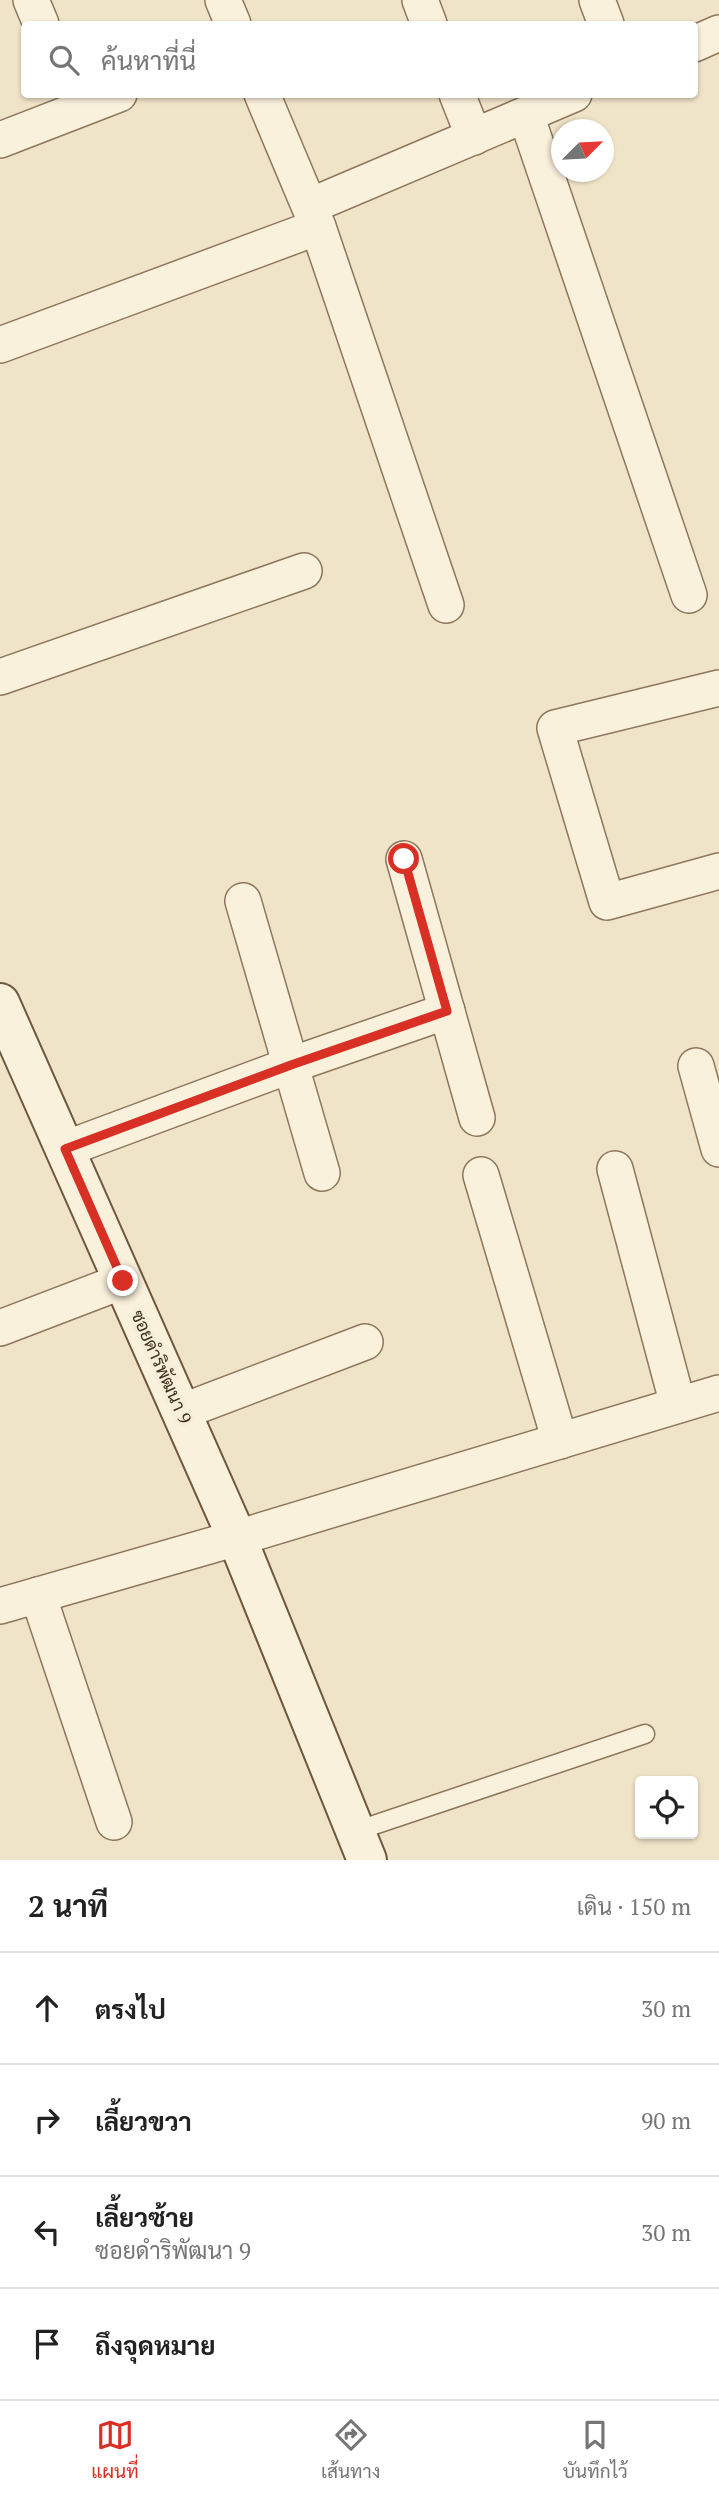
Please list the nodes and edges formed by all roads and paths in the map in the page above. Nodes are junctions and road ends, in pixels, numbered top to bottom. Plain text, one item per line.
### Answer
1 (31, 0) edge
2 (223, 0) edge
3 (420, 0) edge
4 (597, 0) edge
5 (40, 21) edge
6 (232, 21) edge
7 (428, 21) edge
8 (605, 21) edge
9 (719, 33) edge
10 (698, 43) edge
11 (98, 98) edge
12 (264, 98) edge
13 (459, 98) edge
14 (565, 98) edge
15 (71, 103) edge
16 (526, 115) junction
17 (474, 137) junction
18 (0, 140) edge
19 (314, 216) junction
20 (0, 345) edge
21 (304, 571) dead end
22 (689, 595) dead end
23 (446, 606) dead end
24 (0, 677) edge
25 (719, 688) edge
26 (404, 859) dead end
27 (719, 871) edge
28 (243, 901) dead end
29 (0, 1003) edge
30 (447, 1011) junction
31 (291, 1065) junction
32 (696, 1066) dead end
33 (477, 1118) dead end
34 (65, 1149) junction
35 (719, 1149) edge
36 (615, 1168) dead end
37 (322, 1173) dead end
38 (481, 1175) dead end
39 (123, 1281) junction
40 (0, 1328) edge
41 (365, 1342) dead end
42 (719, 1393) edge
43 (678, 1405) junction
44 (181, 1412) junction
45 (560, 1441) junction
46 (237, 1538) junction
47 (38, 1595) junction
48 (0, 1606) edge
49 (645, 1734) dead end
50 (114, 1822) dead end
51 (362, 1846) edge

1 - 5 street
2 - 6 street
3 - 7 street
4 - 8 street
9 - 10 street
11 - 15 street
12 - 19 street
13 - 17 street
14 - 16 street
15 - 18 street
16 - 17 street
16 - 22 street
17 - 19 street
19 - 20 street
19 - 23 street
21 - 24 street
25 - 27 street
26 - 30 street
28 - 31 street
29 - 34 street, ซอยดำริพัฒนา 9
30 - 31 street
30 - 33 street
31 - 34 street
31 - 37 street
32 - 35 street
34 - 39 street, ซอยดำริพัฒนา 9
36 - 43 street
38 - 45 street
39 - 40 street
39 - 44 street, ซอยดำริพัฒนา 9
41 - 44 street
42 - 43 street
43 - 45 street
44 - 46 street, ซอยดำริพัฒนา 9
45 - 46 street
46 - 47 street
46 - 51 street, ซอยดำริพัฒนา 9
47 - 48 street
47 - 50 street
49 - 51 lane

